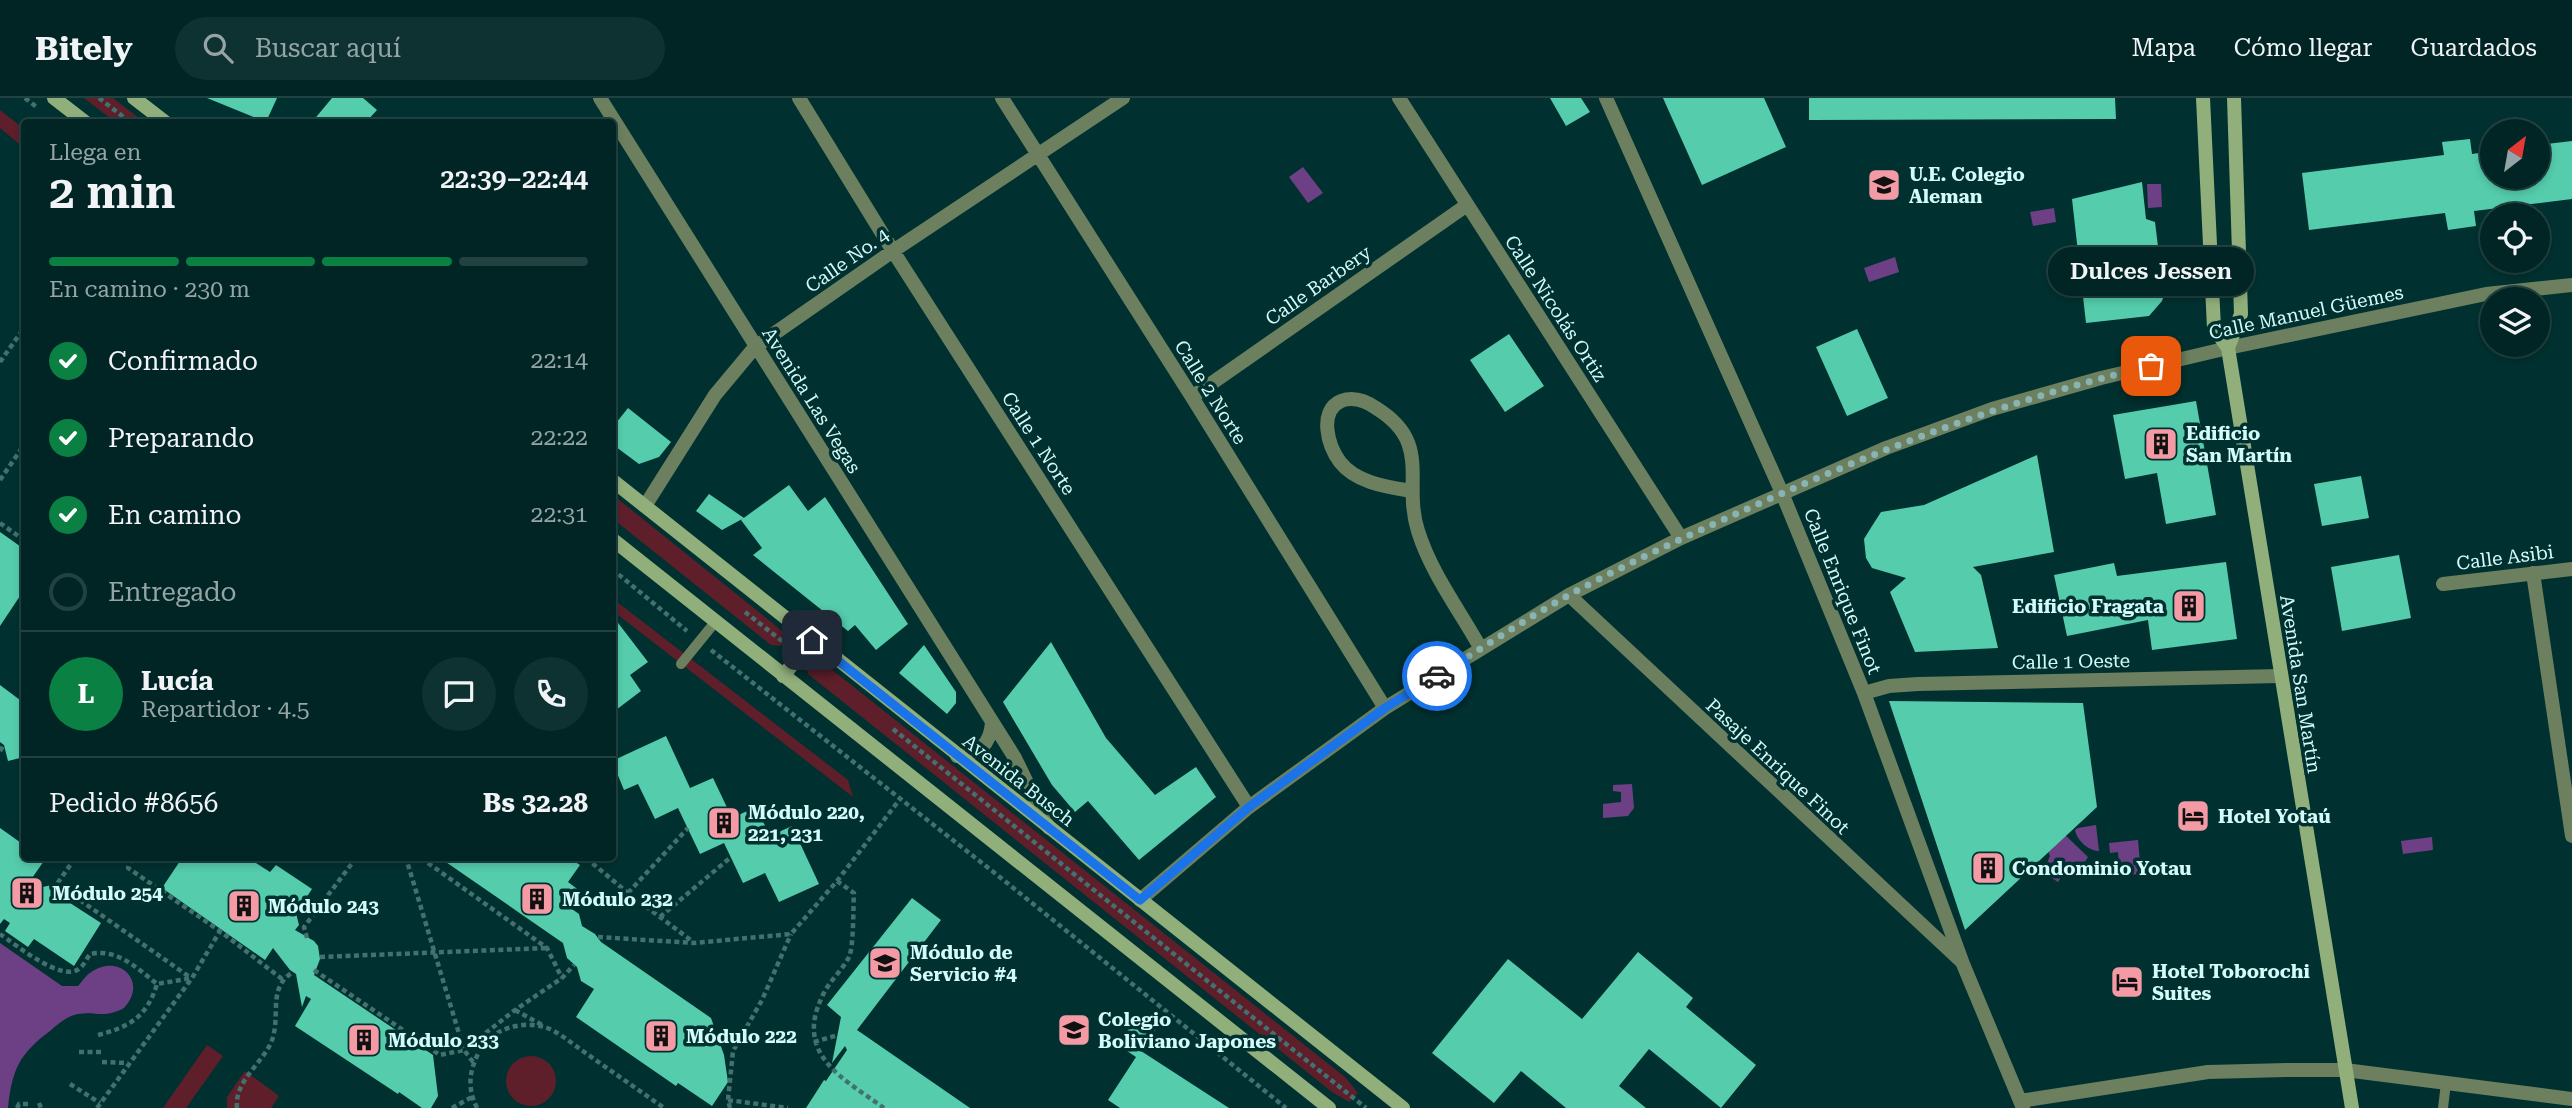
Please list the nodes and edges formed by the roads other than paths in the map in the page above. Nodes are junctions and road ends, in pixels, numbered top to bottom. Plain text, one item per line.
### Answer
1 (54, 98) edge
2 (134, 98) edge
3 (600, 98) edge
4 (799, 98) edge
5 (1002, 98) edge
6 (1123, 98) edge
7 (1399, 98) edge
8 (1606, 98) edge
9 (2203, 98) edge
10 (2234, 98) edge
11 (82, 119) edge
12 (161, 119) edge
13 (613, 119) edge
14 (616, 124) edge
15 (1037, 155) junction
16 (1467, 205) junction
17 (893, 251) junction
18 (2572, 285) edge
19 (755, 347) junction
20 (2228, 348) junction
21 (1192, 397) junction
22 (616, 483) edge
23 (1412, 491) junction
24 (1782, 493) junction
25 (645, 506) junction
26 (1681, 538) junction
27 (616, 542) edge
28 (2572, 569) edge
29 (2533, 573) junction
30 (2443, 584) dead end
31 (1569, 596) junction
32 (716, 621) junction
33 (812, 640) junction
34 (1482, 649) junction
35 (681, 664) dead end
36 (783, 676) junction
37 (2280, 676) junction
38 (1864, 693) junction
39 (1385, 708) junction
40 (992, 723) junction
41 (957, 756) junction
42 (1249, 807) junction
43 (1049, 828) junction
44 (2572, 836) edge
45 (1140, 900) junction
46 (1963, 964) junction
47 (2345, 1070) junction
48 (2446, 1083) junction
49 (2572, 1099) edge
50 (2022, 1104) edge
51 (1329, 1108) edge
52 (1404, 1108) edge
53 (2352, 1108) edge
54 (2443, 1108) edge

1 - 11 main road
2 - 12 main road
3 - 13 street, Avenida Las Vegas
4 - 17 street, Calle 1 Norte
5 - 15 street, Calle 2 Norte
6 - 15 street, Calle No. 4
7 - 16 street, Calle Nicolás Ortiz
8 - 24 street, Calle Enrique Finot
9 - 20 main road, Avenida San Martín
10 - 20 main road, Avenida San Martín
14 - 19 street, Avenida Las Vegas
15 - 17 street, Calle No. 4
15 - 21 street, Calle 2 Norte
16 - 21 street, Calle Barbery
16 - 26 street, Calle Nicolás Ortiz
17 - 19 street, Calle No. 4
17 - 42 street, Calle 1 Norte
18 - 20 street, Calle Manuel Güemes
19 - 25 street, Calle No. 4
19 - 40 street, Avenida Las Vegas
20 - 24 street, Calle Manuel Güemes
20 - 37 main road, Avenida San Martín
21 - 39 street, Calle 2 Norte
22 - 25 main road, Avenida Busch
23 - 23 street
23 - 34 street
24 - 26 street, Calle Manuel Güemes
24 - 38 street, Calle Enrique Finot
25 - 33 main road, Avenida Busch
26 - 31 street, Calle Manuel Güemes
27 - 32 main road
28 - 29 street, Calle Asibi
29 - 30 street, Calle Asibi
29 - 44 street
31 - 34 street, Calle Manuel Güemes
31 - 46 street, Pasaje Enrique Finot
32 - 35 lane
32 - 36 main road
33 - 36 main road
33 - 41 main road, Avenida Busch
34 - 39 street, Calle Manuel Güemes
36 - 51 main road
37 - 38 street, Calle 1 Oeste
37 - 47 main road, Avenida San Martín
38 - 46 street, Calle Enrique Finot
39 - 42 street, Calle Manuel Güemes
40 - 41 street
40 - 43 street, Avenida Las Vegas
41 - 43 main road, Avenida Busch
42 - 45 street, Calle Manuel Güemes
43 - 45 main road, Avenida Busch
45 - 52 main road, Avenida Busch
46 - 50 street, Calle Enrique Finot
47 - 48 street
47 - 50 street
47 - 53 main road, Avenida San Martín
48 - 49 street
48 - 54 lane

